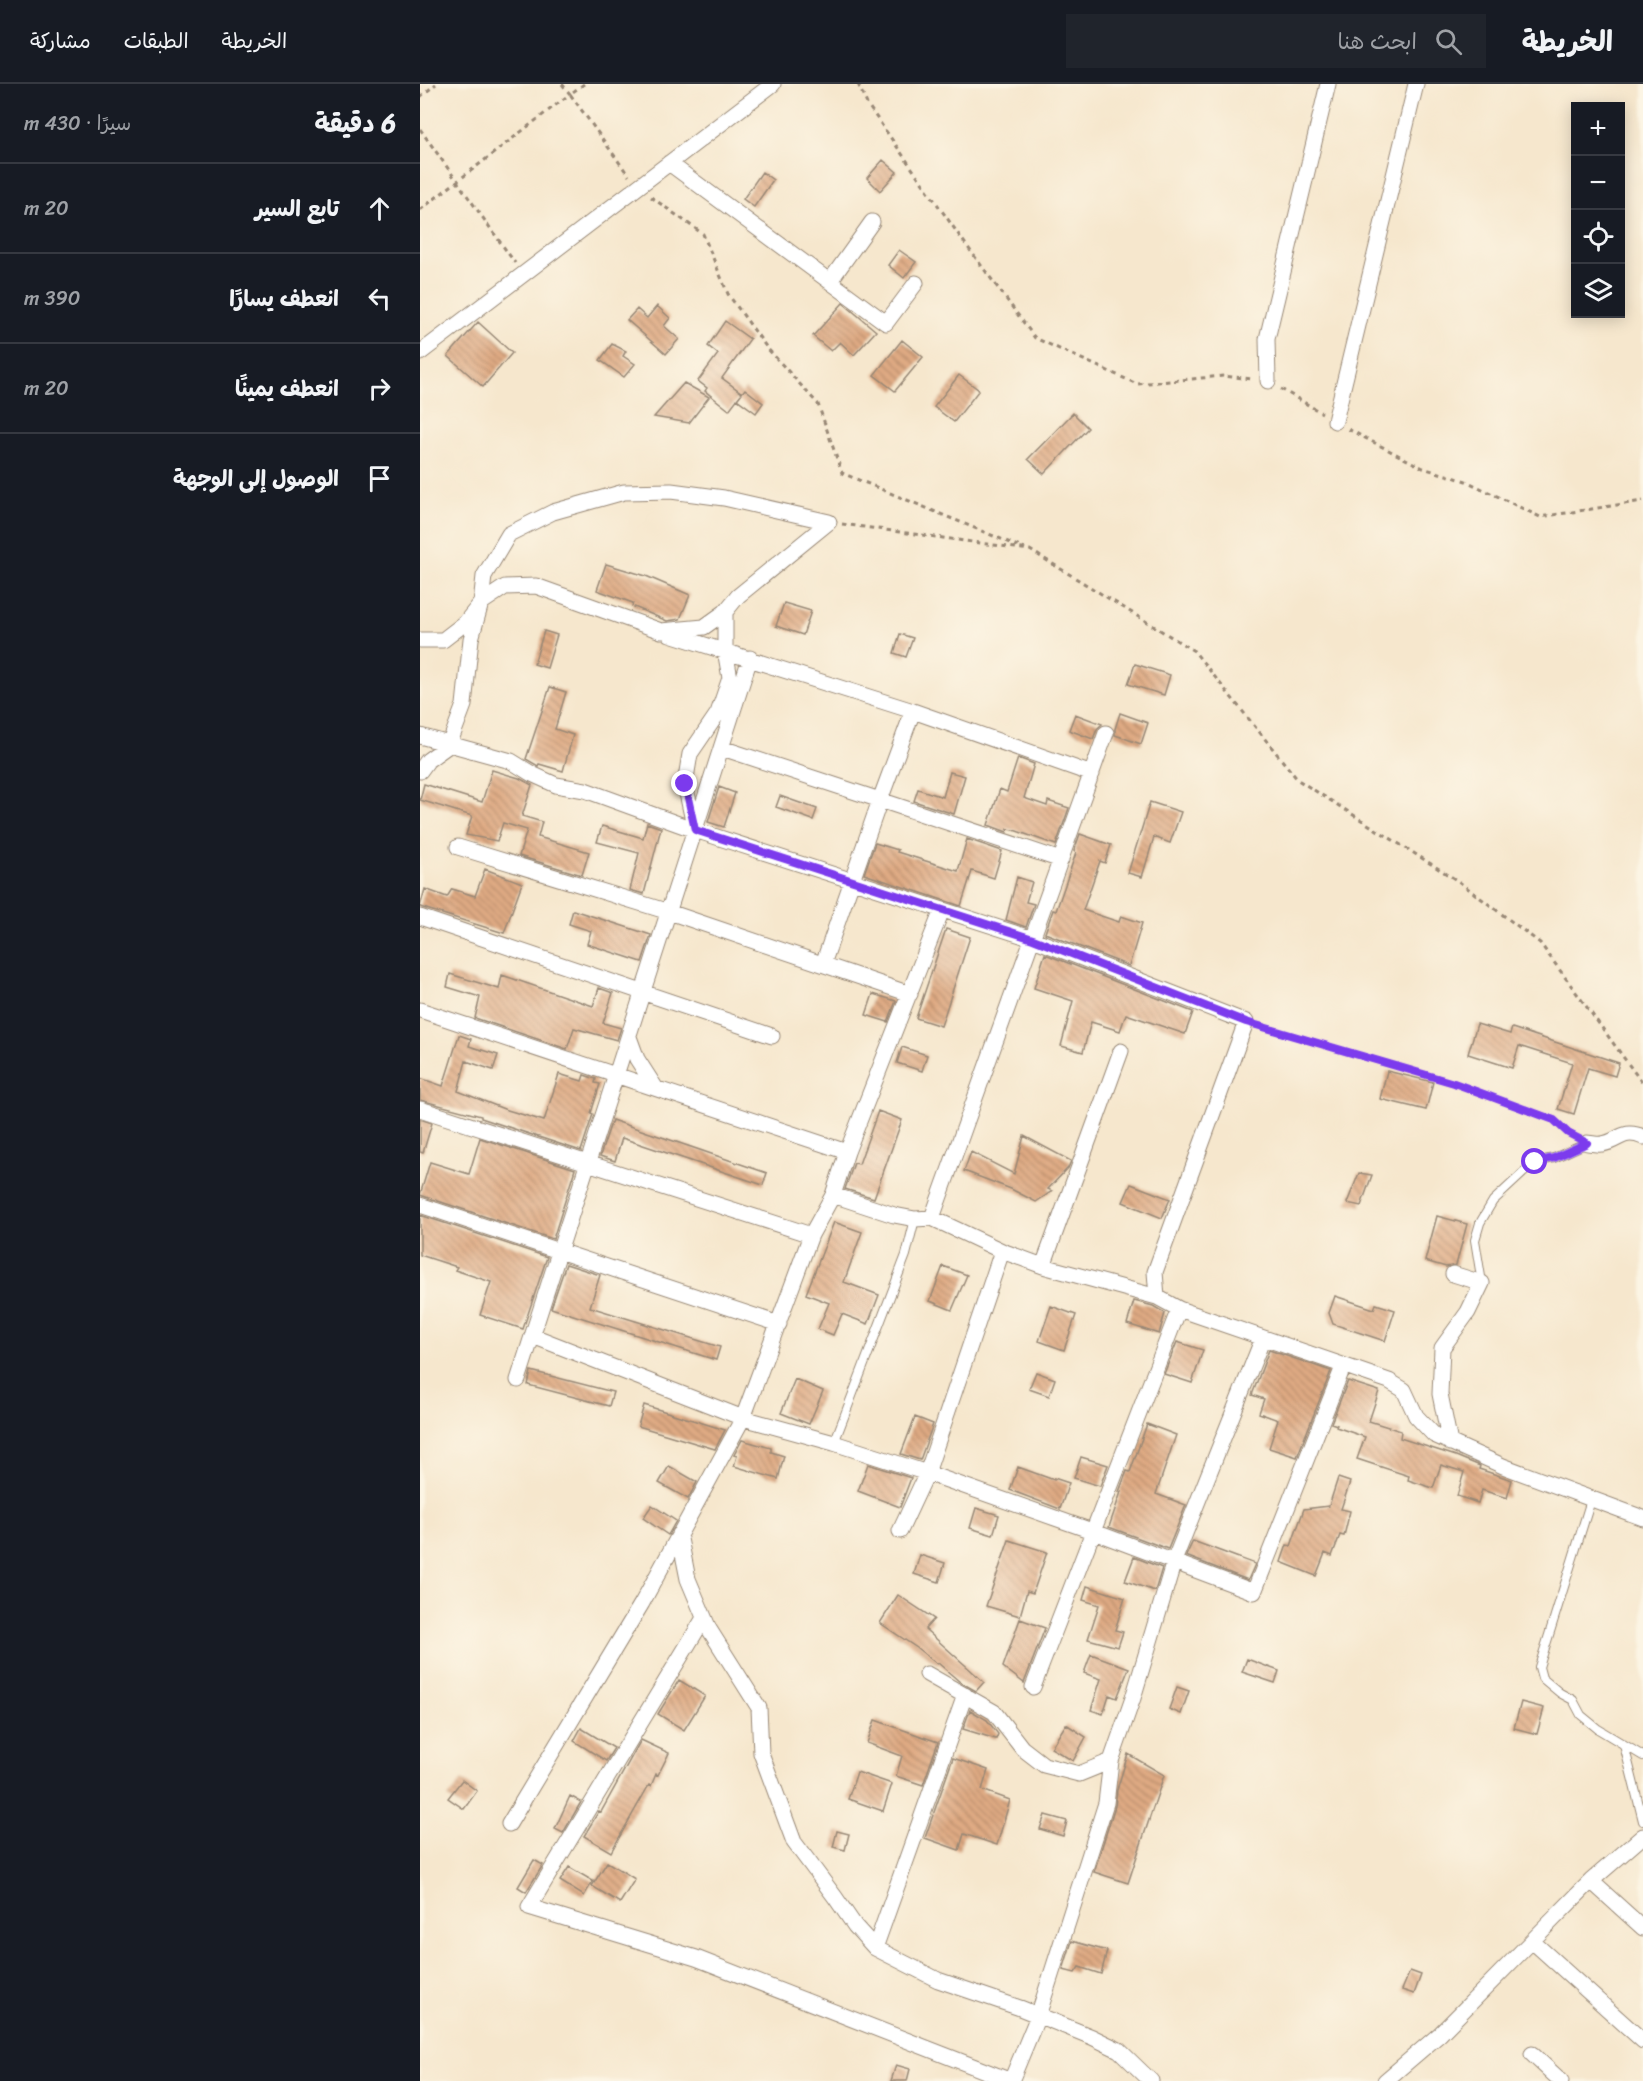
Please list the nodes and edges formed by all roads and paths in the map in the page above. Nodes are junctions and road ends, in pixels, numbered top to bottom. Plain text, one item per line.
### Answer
1 (436, 84) edge
2 (562, 84) edge
3 (584, 84) edge
4 (773, 84) edge
5 (858, 84) edge
6 (1328, 84) edge
7 (1416, 84) edge
8 (570, 94) junction
9 (420, 97) edge
10 (420, 129) edge
11 (669, 163) junction
12 (457, 182) junction
13 (637, 188) junction
14 (420, 210) edge
15 (872, 222) dead end
16 (523, 274) junction
17 (830, 281) junction
18 (916, 283) dead end
19 (420, 353) edge
20 (1268, 381) junction
21 (1335, 421) junction
22 (1643, 501) edge
23 (829, 522) junction
24 (1030, 550) junction
25 (481, 603) junction
26 (725, 612) junction
27 (661, 631) junction
28 (420, 640) edge
29 (725, 650) junction
30 (750, 658) junction
31 (914, 711) junction
32 (1106, 733) dead end
33 (420, 736) edge
34 (449, 745) junction
35 (722, 748) junction
36 (420, 771) edge
37 (1092, 774) junction
38 (880, 800) junction
39 (695, 830) junction
40 (458, 847) dead end
41 (1061, 860) junction
42 (852, 880) junction
43 (942, 910) junction
44 (669, 912) junction
45 (420, 917) edge
46 (1033, 939) junction
47 (823, 964) junction
48 (643, 993) junction
49 (910, 994) junction
50 (420, 1010) edge
51 (1246, 1022) junction
52 (772, 1036) dead end
53 (629, 1037) junction
54 (1121, 1051) dead end
55 (617, 1074) junction
56 (1643, 1084) edge
57 (655, 1087) junction
58 (420, 1109) edge
59 (1643, 1137) edge
60 (1587, 1143) junction
61 (847, 1152) junction
62 (588, 1164) junction
63 (833, 1195) junction
64 (420, 1205) edge
65 (932, 1218) junction
66 (915, 1219) junction
67 (811, 1235) junction
68 (560, 1251) junction
69 (1002, 1251) junction
70 (1042, 1266) junction
71 (1453, 1274) dead end
72 (1482, 1283) junction
73 (1157, 1297) junction
74 (1179, 1309) junction
75 (779, 1324) junction
76 (533, 1336) junction
77 (1263, 1338) junction
78 (1343, 1366) junction
79 (518, 1380) dead end
80 (743, 1418) junction
81 (834, 1443) junction
82 (1450, 1443) junction
83 (927, 1473) junction
84 (1591, 1500) junction
85 (1643, 1518) edge
86 (900, 1531) dead end
87 (1092, 1531) junction
88 (679, 1534) junction
89 (1174, 1561) junction
90 (704, 1618) junction
91 (927, 1674) dead end
92 (1033, 1687) dead end
93 (965, 1695) junction
94 (1643, 1757) edge
95 (1110, 1761) junction
96 (1643, 1821) edge
97 (509, 1824) dead end
98 (1643, 1836) edge
99 (1591, 1881) junction
100 (1643, 1928) edge
101 (1532, 1941) junction
102 (875, 1948) junction
103 (1038, 2016) junction
104 (1643, 2041) edge
105 (1532, 2054) dead end
106 (1011, 2081) edge
107 (1151, 2081) edge
108 (1384, 2081) edge
109 (1561, 2081) edge

1 - 9 path
2 - 8 path
3 - 8 path
4 - 11 street
5 - 20 path
6 - 20 street
7 - 21 street
8 - 12 path
8 - 13 path
10 - 12 path
11 - 13 street
11 - 17 street
12 - 14 path
12 - 16 path
13 - 16 street
13 - 24 path
15 - 17 street
16 - 19 street
17 - 18 street
20 - 21 path
21 - 22 path
23 - 24 path
23 - 25 street
23 - 26 street
24 - 56 path
25 - 27 street
25 - 28 street
25 - 34 street
26 - 27 street
26 - 29 street
27 - 29 street
29 - 30 street
29 - 39 street
30 - 31 street
30 - 35 street
31 - 37 street
31 - 38 street
32 - 37 street
33 - 34 street
34 - 36 street
34 - 39 street
35 - 38 street
35 - 39 street
37 - 41 street
38 - 41 street
38 - 42 street
39 - 42 street
39 - 44 street
40 - 44 street
41 - 46 street
42 - 43 street
42 - 47 street
43 - 46 street
43 - 49 street
44 - 47 street
44 - 48 street
45 - 48 street
46 - 51 street
46 - 65 street
47 - 49 street
48 - 52 street
48 - 53 street
49 - 61 street
50 - 55 street
51 - 60 path
51 - 73 street
53 - 55 street
53 - 57 street
54 - 70 street
55 - 57 street
55 - 62 street
57 - 61 street
58 - 62 street
59 - 60 street
60 - 72 lane
61 - 63 street
62 - 67 street
62 - 68 street
63 - 66 street
63 - 67 street
64 - 68 street
65 - 66 street
65 - 69 street
66 - 81 lane
67 - 75 street
68 - 75 street
68 - 76 street
69 - 70 street
69 - 83 street
70 - 73 street
71 - 72 street
72 - 82 street
73 - 74 street
74 - 77 street
74 - 87 street
75 - 80 street
76 - 79 street
76 - 80 street
77 - 78 street
77 - 89 street
78 - 82 street
78 - 89 street
80 - 81 street
80 - 88 street
81 - 83 street
82 - 84 street
83 - 86 street
83 - 87 street
84 - 85 street
84 - 94 lane
87 - 89 street
87 - 92 street
88 - 90 street
88 - 97 street
89 - 95 street
90 - 102 street
90 - 106 street
91 - 93 street
93 - 95 street
93 - 102 street
94 - 96 lane
95 - 103 street
98 - 99 street
99 - 100 street
99 - 101 street
101 - 104 street
101 - 108 street
102 - 103 street
103 - 106 street
103 - 107 street
105 - 109 street

